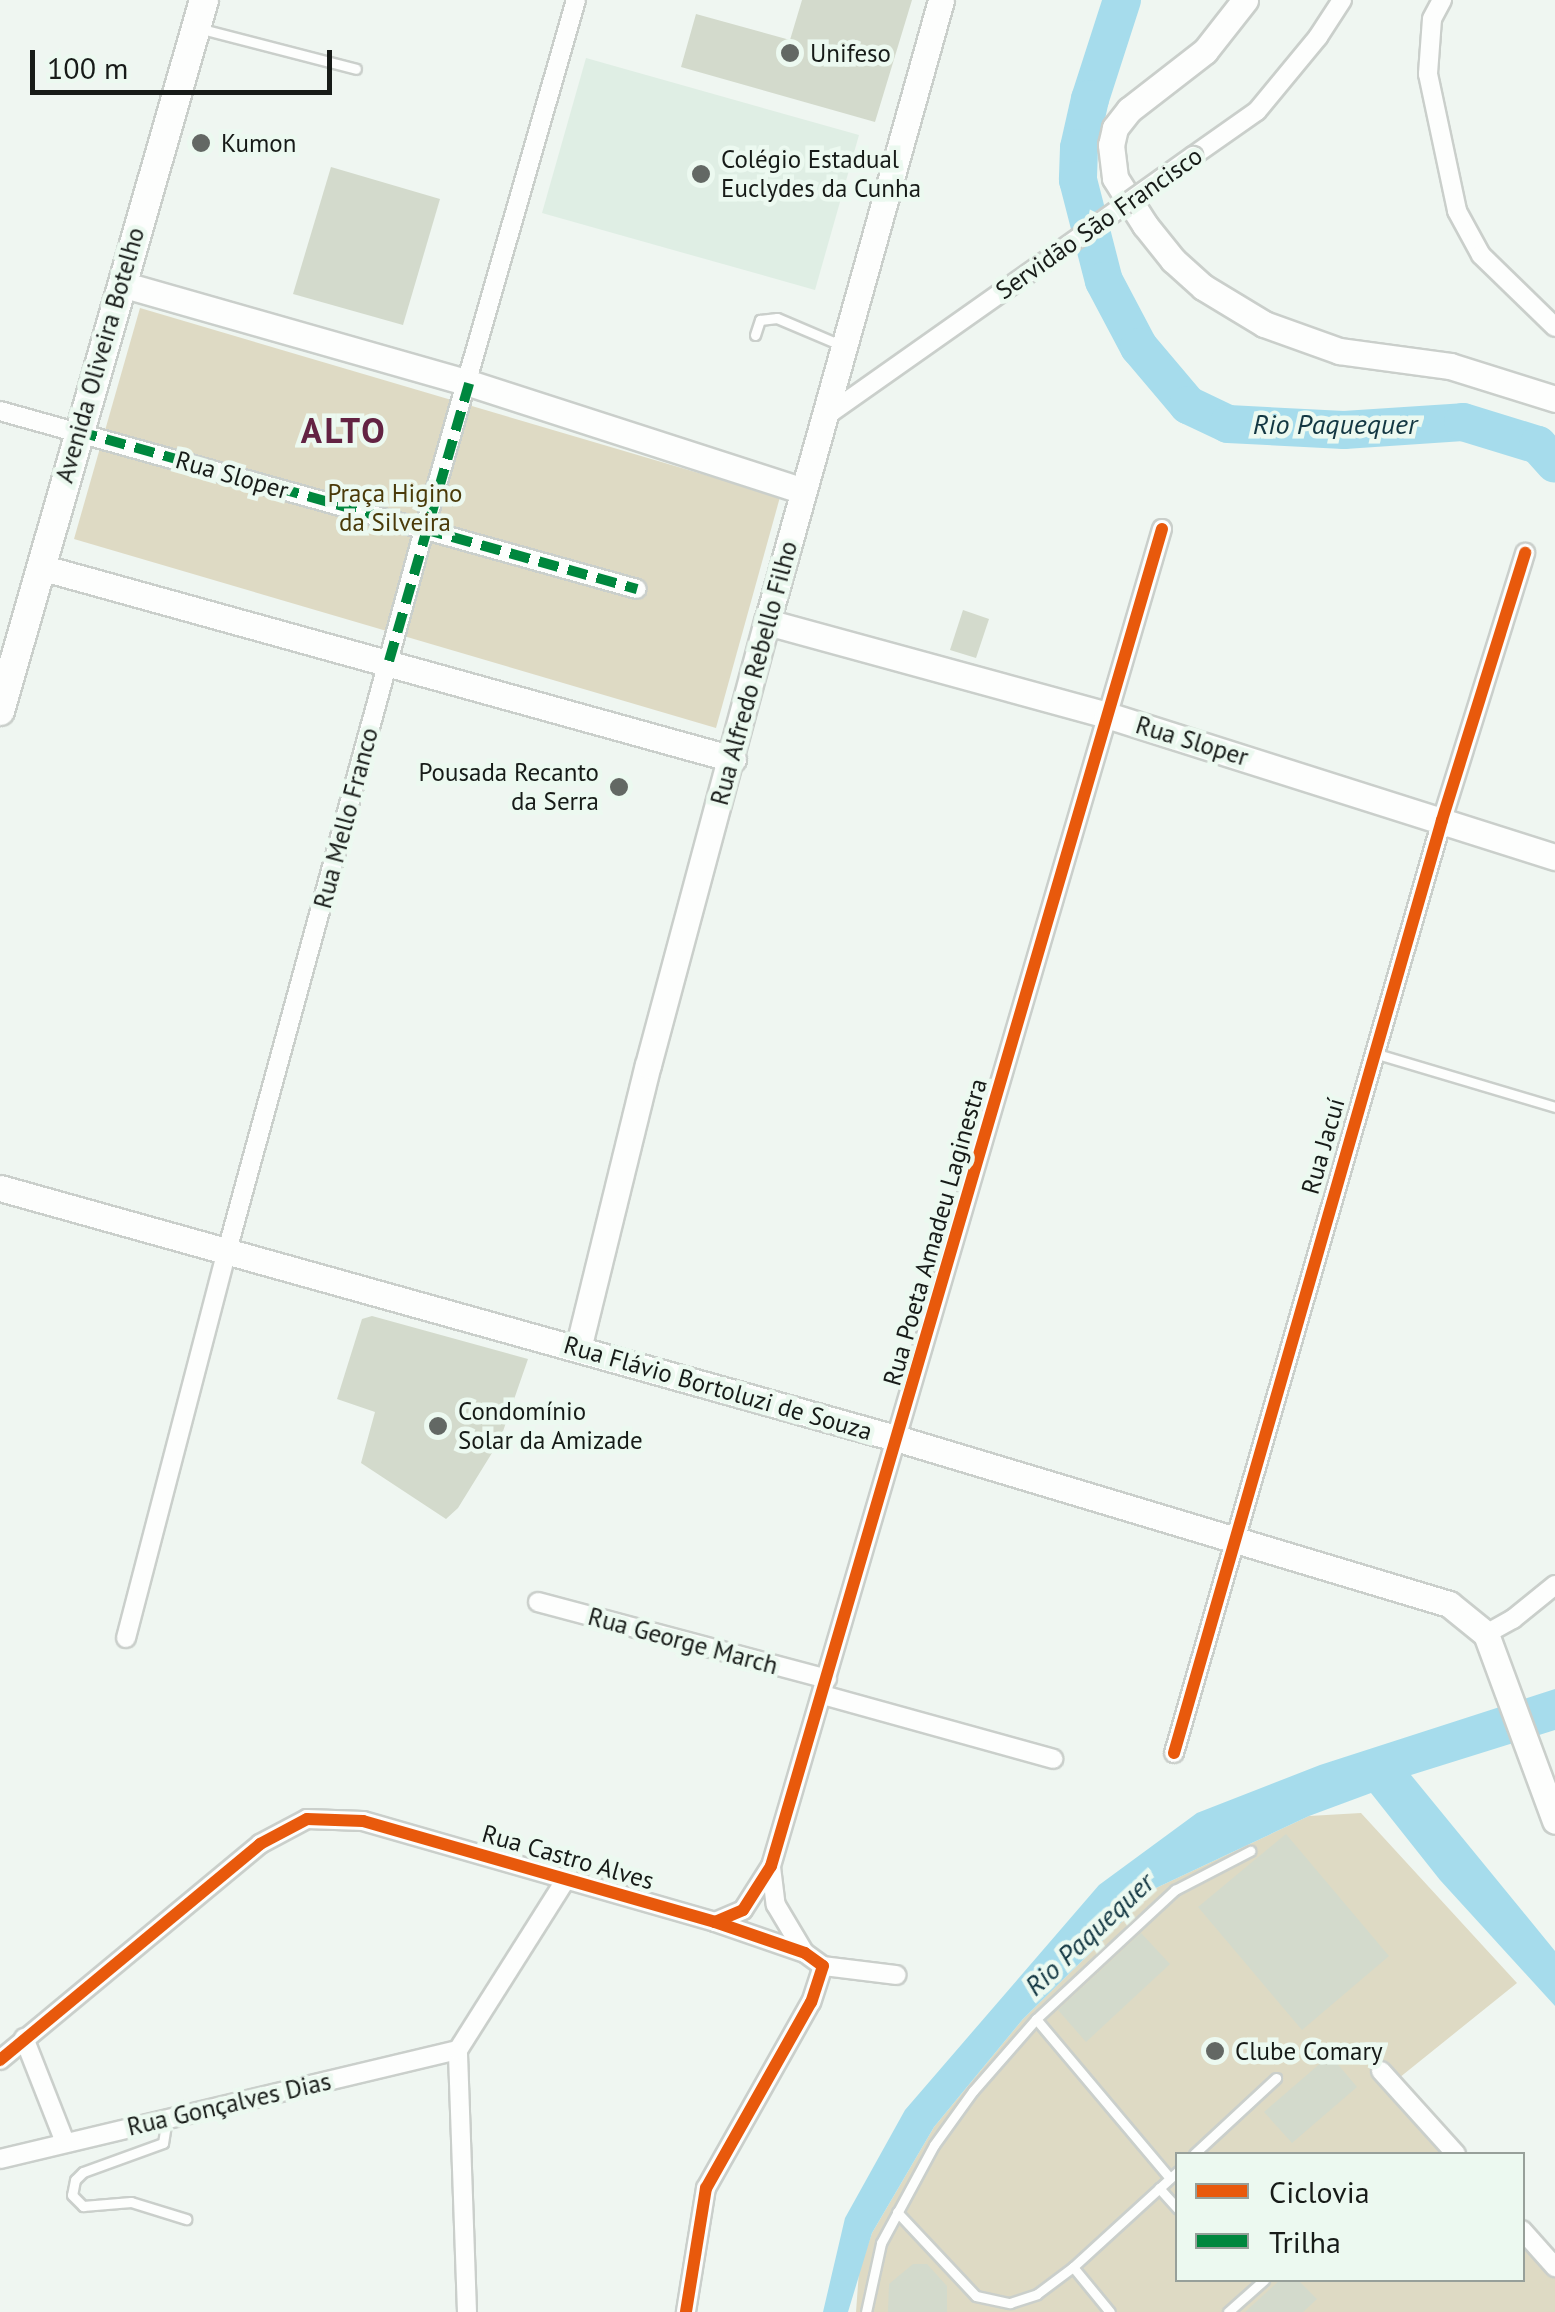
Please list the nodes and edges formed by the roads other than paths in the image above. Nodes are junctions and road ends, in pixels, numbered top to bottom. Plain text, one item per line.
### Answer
1 (576, 0) edge
2 (941, 0) edge
3 (1245, 0) edge
4 (1342, 0) edge
5 (1442, 0) edge
6 (200, 14) edge
7 (356, 69) dead end
8 (120, 284) junction
9 (1555, 327) edge
10 (755, 335) dead end
11 (845, 347) junction
12 (469, 383) junction
13 (1555, 398) edge
14 (0, 411) edge
15 (826, 416) junction
16 (76, 431) junction
17 (803, 492) junction
18 (1162, 529) dead end
19 (424, 530) junction
20 (1525, 553) dead end
21 (40, 567) junction
22 (637, 589) dead end
23 (767, 622) junction
24 (389, 661) junction
25 (0, 711) edge
26 (1106, 715) junction
27 (733, 759) junction
28 (1442, 820) junction
29 (1555, 857) edge
30 (1374, 1054) junction
31 (1555, 1108) edge
32 (0, 1188) edge
33 (226, 1251) junction
34 (578, 1349) junction
35 (898, 1439) junction
36 (1232, 1542) junction
37 (1555, 1584) edge
38 (538, 1602) dead end
39 (1486, 1634) junction
40 (126, 1638) dead end
41 (825, 1687) junction
42 (1174, 1753) dead end
43 (1052, 1758) dead end
44 (1547, 1774) edge
45 (1555, 1821) edge
46 (1250, 1850) dead end
47 (772, 1866) junction
48 (564, 1881) junction
49 (715, 1922) junction
50 (805, 1954) junction
51 (822, 1966) junction
52 (896, 1975) dead end
53 (1036, 2019) junction
54 (24, 2038) junction
55 (458, 2050) junction
56 (0, 2060) edge
57 (1381, 2071) dead end
58 (1276, 2078) dead end
59 (166, 2118) junction
60 (65, 2142) junction
61 (1196, 2152) edge
62 (1454, 2152) edge
63 (0, 2159) edge
64 (1174, 2174) edge
65 (1159, 2188) junction
66 (1175, 2206) edge
67 (897, 2212) junction
68 (186, 2219) dead end
69 (1525, 2233) edge
70 (1073, 2267) junction
71 (1555, 2267) edge
72 (1242, 2282) edge
73 (1262, 2282) edge
74 (1251, 2292) junction
75 (460, 2310) edge
76 (686, 2312) edge
77 (866, 2312) edge
78 (1110, 2312) edge
79 (1228, 2312) edge

1 - 12 street, Rua Mello Franco
2 - 11 street, Rua Alfredo Rebello Filho
3 - 13 street
4 - 15 street, Servidão São Francisco, bridge
5 - 9 street
6 - 7 lane
6 - 8 main road, Avenida Oliveira Botelho
8 - 12 street
8 - 16 main road, Avenida Oliveira Botelho
10 - 11 lane
11 - 15 street, Rua Alfredo Rebello Filho
12 - 17 street
12 - 19 street, Rua Mello Franco
14 - 16 street, Rua Sloper
15 - 17 street, Rua Alfredo Rebello Filho
16 - 19 street, Rua Sloper
16 - 21 main road, Avenida Oliveira Botelho
17 - 23 street, Rua Alfredo Rebello Filho
18 - 26 street, Rua Poeta Amadeu Laginestra
19 - 22 street, Rua Sloper
19 - 24 street, Rua Mello Franco
20 - 28 street, Rua Jacuí
21 - 24 street
21 - 25 main road, Avenida Oliveira Botelho
23 - 26 street, Rua Sloper
23 - 27 street, Rua Alfredo Rebello Filho
24 - 27 street
24 - 33 street, Rua Mello Franco
26 - 28 street, Rua Sloper
26 - 35 street, Rua Poeta Amadeu Laginestra
27 - 34 street, Rua Alfredo Rebello Filho
28 - 29 street, Rua Sloper
28 - 30 street, Rua Jacuí
30 - 31 lane
30 - 36 street, Rua Jacuí
32 - 33 street, Rua Flávio Bortoluzi de Souza
33 - 34 street, Rua Flávio Bortoluzi de Souza
33 - 40 street, Rua Mello Franco
34 - 35 street, Rua Flávio Bortoluzi de Souza
35 - 36 street, Rua Flávio Bortoluzi de Souza
35 - 41 street, Rua Poeta Amadeu Laginestra
36 - 39 street, Rua Flávio Bortoluzi de Souza
36 - 42 street, Rua Jacuí
37 - 39 street
38 - 41 street, Rua George March
39 - 44 street, Rua Flávio Bortoluzi de Souza
41 - 43 street, Rua George March
41 - 47 street, Rua Poeta Amadeu Laginestra
44 - 45 street, Rua Flávio Bortoluzi de Souza
46 - 53 lane
47 - 49 street, Rua Poeta Amadeu Laginestra
47 - 50 street, Rua Poeta Amadeu Laginestra
48 - 49 street, Rua Castro Alves
48 - 54 street, Rua Castro Alves
48 - 55 street
49 - 50 street, Rua Castro Alves
50 - 51 street, Rua Castro Alves
51 - 52 street
51 - 76 street
53 - 64 lane
53 - 67 lane
54 - 56 street, Rua Castro Alves
54 - 60 street
55 - 59 street, Rua Gonçalves Dias
55 - 75 street
57 - 62 street
58 - 61 lane
59 - 60 street, Rua Gonçalves Dias
59 - 68 lane
60 - 63 street, Rua Gonçalves Dias
64 - 65 lane
65 - 66 lane
65 - 70 lane
67 - 70 lane
67 - 77 lane
69 - 71 street
70 - 78 lane
72 - 74 lane
73 - 74 lane
74 - 79 lane

